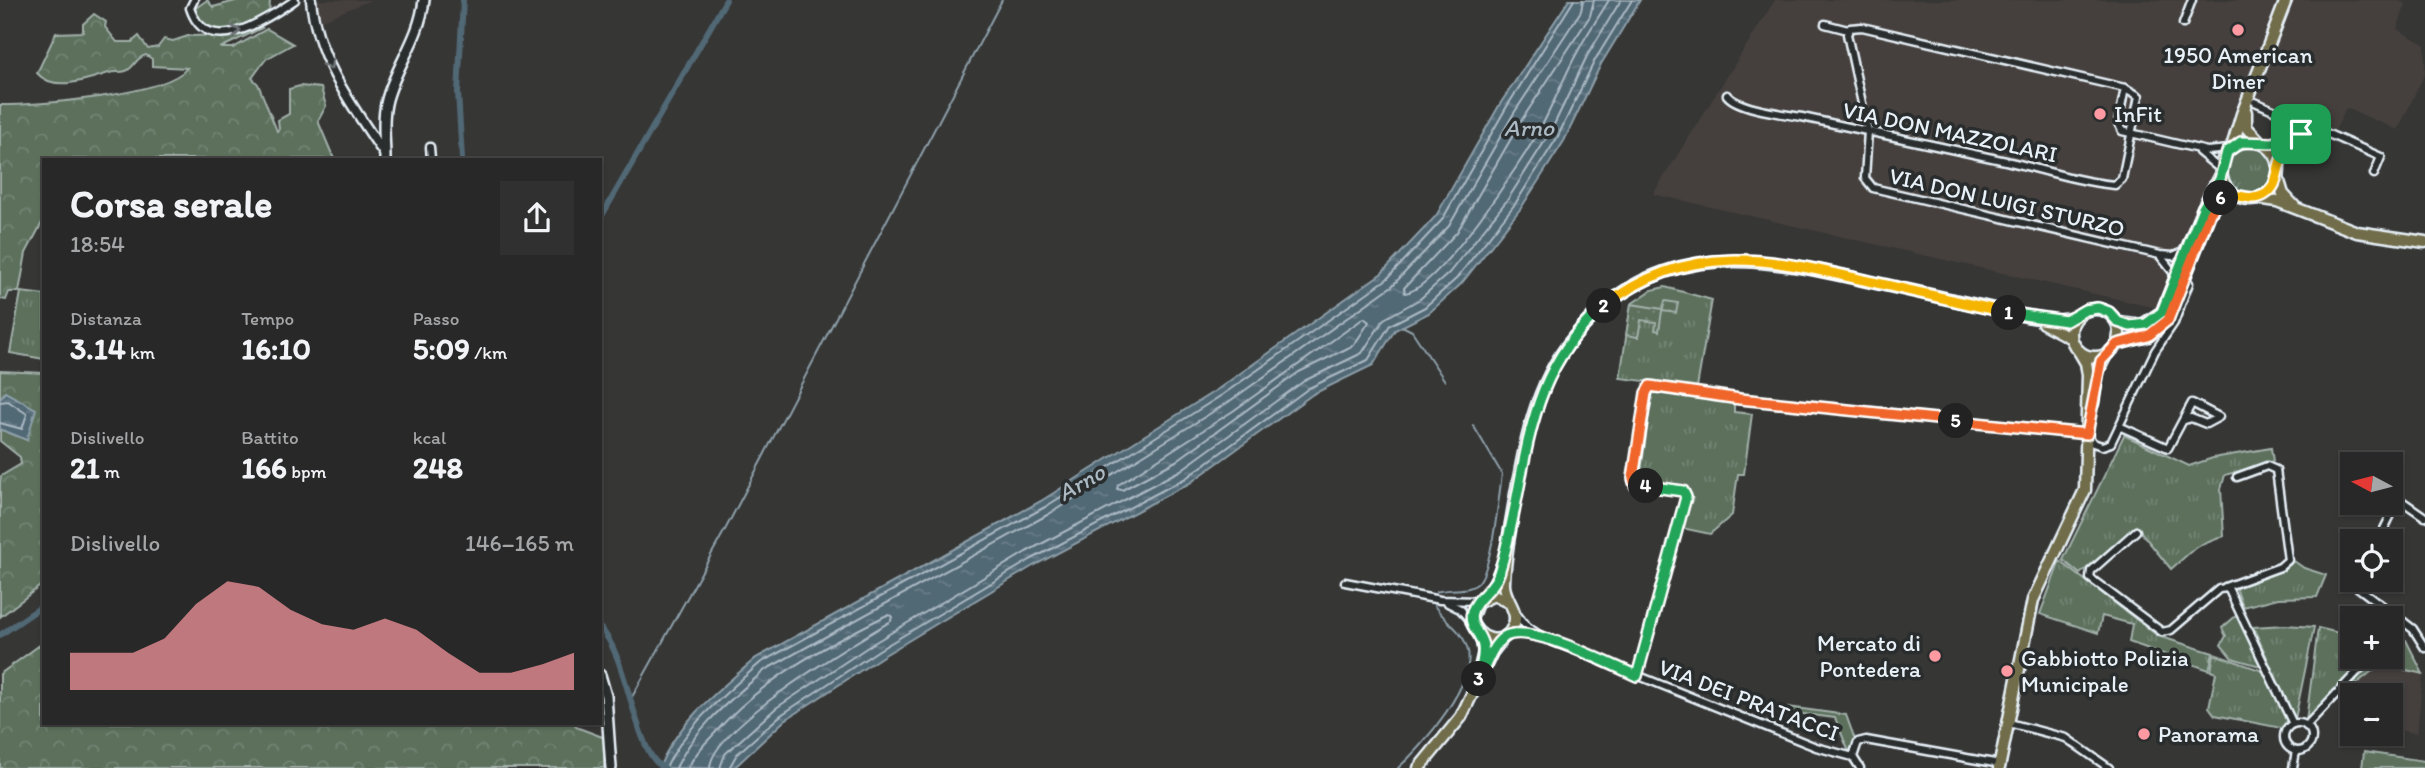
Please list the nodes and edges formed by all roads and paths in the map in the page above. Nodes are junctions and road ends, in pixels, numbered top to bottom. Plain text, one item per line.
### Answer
1 (194, 0) edge
2 (295, 0) edge
3 (311, 0) edge
4 (424, 0) edge
5 (2192, 0) edge
6 (2286, 0) edge
7 (1825, 24) dead end
8 (2183, 24) dead end
9 (1848, 30) junction
10 (2125, 88) junction
11 (1727, 95) dead end
12 (2251, 103) junction
13 (2311, 127) junction
14 (1868, 131) junction
15 (2131, 134) junction
16 (2301, 134) junction
17 (2262, 143) junction
18 (430, 147) dead end
19 (2191, 148) junction
20 (2231, 148) junction
21 (385, 157) edge
22 (431, 158) edge
23 (2221, 171) junction
24 (2278, 171) junction
25 (2374, 174) dead end
26 (2233, 193) junction
27 (2255, 198) junction
28 (2297, 209) junction
29 (2425, 242) edge
30 (2187, 250) junction
31 (2160, 256) junction
32 (2176, 278) junction
33 (2189, 284) dead end
34 (2026, 316) junction
35 (2076, 318) junction
36 (2118, 322) junction
37 (2071, 338) junction
38 (2117, 344) junction
39 (2079, 351) junction
40 (2106, 355) junction
41 (2184, 420) junction
42 (2119, 426) junction
43 (2087, 434) junction
44 (2236, 477) dead end
45 (2425, 517) edge
46 (2384, 529) edge
47 (2136, 531) dead end
48 (1508, 541) junction
49 (1345, 582) dead end
50 (2225, 587) junction
51 (2369, 592) edge
52 (1481, 599) junction
53 (1440, 600) junction
54 (1512, 606) junction
55 (2404, 622) joint
56 (1472, 623) junction
57 (1481, 636) junction
58 (1504, 637) junction
59 (1542, 637) junction
60 (2425, 648) edge
61 (2360, 669) edge
62 (1637, 676) junction
63 (602, 682) edge
64 (1477, 682) junction
65 (2008, 723) junction
66 (2294, 724) junction
67 (2306, 726) junction
68 (2296, 751) junction
69 (1853, 757) junction
70 (2000, 766) edge
71 (611, 768) edge
72 (1419, 768) edge
73 (1860, 768) edge
74 (2109, 768) edge
75 (2293, 768) edge

1 -> 2 street
3 -> 21 street
4 - 21 main road
5 - 8 street
6 - 12 main road
7 - 9 street
9 - 10 street
9 - 14 street
10 - 15 street
10 - 15 street
11 - 14 street, VIA DON MAZZOLARI
12 - 13 street
12 - 17 main road
12 - 20 main road
13 - 16 street
13 - 25 street
14 - 15 street, VIA DON MAZZOLARI
14 - 31 street, VIA DON LUIGI STURZO
15 - 19 street
16 - 17 street
16 - 24 street
17 - 20 main road
17 - 24 main road
18 - 22 street
19 - 20 street
19 - 23 street
20 - 23 main road
23 - 26 main road
23 - 30 main road
24 - 27 main road
24 - 28 main road
26 - 27 main road
26 - 38 main road
27 - 28 main road
28 - 29 main road
30 - 31 street, VIA DON LUIGI STURZO
30 - 32 main road
31 - 32 street
32 - 36 main road
33 - 42 street
34 - 35 main road
34 - 37 main road
34 - 48 main road
35 - 36 main road
35 - 37 main road
36 - 38 main road
37 - 39 main road
38 - 40 main road
39 - 40 main road
39 - 43 main road
40 - 43 main road
41 - 41 street
41 - 42 street
42 - 43 street
43 - 62 street
43 - 65 main road
44 - 50 street
45 - 46 street
47 - 50 street
48 - 52 main road
48 - 54 main road
49 - 53 street
50 - 66 street
51 - 55 street
52 - 53 street
52 - 54 main road
52 - 56 main road
53 - 56 street
54 - 58 main road
54 - 59 street, VIA DEI PRATACCI
55 - 60 street
56 - 57 main road
57 - 58 main road
57 - 64 main road
58 - 59 street, VIA DEI PRATACCI
58 - 64 main road
59 - 62 street, VIA DEI PRATACCI
61 - 67 street
62 - 69 street, VIA DEI PRATACCI
63 - 71 main road
64 - 72 main road
65 - 70 main road
65 - 74 street
66 - 67 street
66 - 68 street
67 - 68 street
68 - 75 street
69 - 70 street
69 - 73 street, VIA DEI PRATACCI

